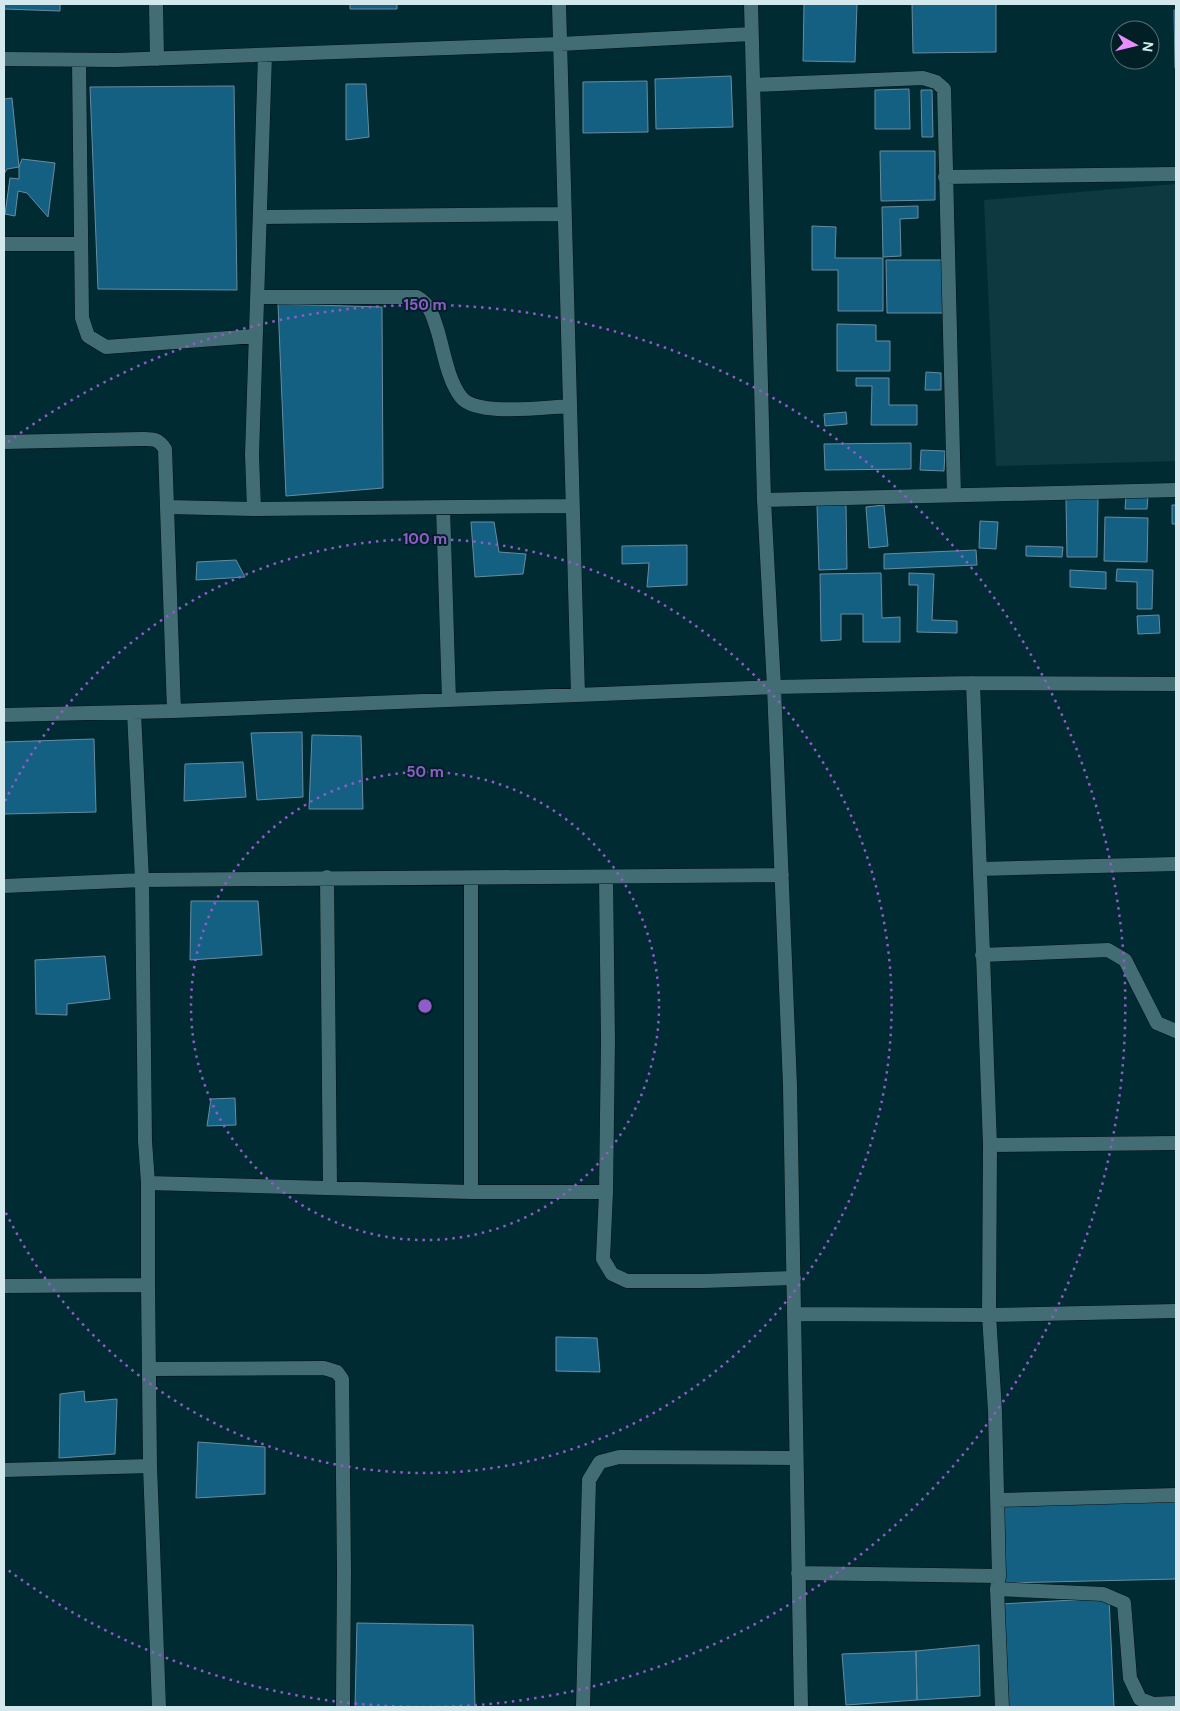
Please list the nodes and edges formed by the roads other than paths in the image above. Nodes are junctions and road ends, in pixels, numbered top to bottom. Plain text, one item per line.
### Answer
1 (156, 4) edge
2 (558, 4) edge
3 (751, 4) edge
4 (751, 34) junction
5 (560, 44) junction
6 (264, 55) junction
7 (4, 59) edge
8 (157, 59) junction
9 (79, 60) junction
10 (753, 85) junction
11 (1176, 174) edge
12 (946, 177) junction
13 (565, 214) junction
14 (260, 217) junction
15 (4, 244) edge
16 (81, 244) junction
17 (257, 297) junction
18 (256, 336) junction
19 (570, 406) junction
20 (4, 442) edge
21 (1176, 490) edge
22 (954, 495) junction
23 (764, 500) junction
24 (573, 506) junction
25 (167, 507) junction
26 (443, 507) junction
27 (254, 509) junction
28 (973, 683) junction
29 (1176, 684) edge
30 (774, 687) junction
31 (578, 695) junction
32 (449, 700) junction
33 (174, 711) junction
34 (134, 712) junction
35 (4, 715) edge
36 (1176, 864) edge
37 (980, 869) junction
38 (782, 875) junction
39 (327, 877) junction
40 (606, 877) junction
41 (471, 878) junction
42 (142, 880) junction
43 (4, 886) edge
44 (982, 955) junction
45 (1176, 1031) edge
46 (1176, 1143) edge
47 (990, 1145) junction
48 (148, 1182) junction
49 (330, 1188) junction
50 (471, 1192) junction
51 (606, 1192) junction
52 (794, 1278) junction
53 (148, 1285) junction
54 (4, 1286) edge
55 (1176, 1311) edge
56 (794, 1314) junction
57 (989, 1315) junction
58 (149, 1369) junction
59 (796, 1458) junction
60 (150, 1466) junction
61 (4, 1470) edge
62 (1176, 1495) edge
63 (997, 1500) junction
64 (798, 1573) junction
65 (998, 1582) junction
66 (1176, 1704) edge
67 (159, 1707) edge
68 (343, 1707) edge
69 (583, 1707) edge
70 (801, 1707) edge
71 (1002, 1707) edge

1 - 8 street
2 - 5 street
3 - 4 street
4 - 5 street
4 - 10 street
5 - 6 street
5 - 13 street
6 - 8 street
6 - 14 street
7 - 9 street
8 - 9 street
9 - 16 street
10 - 12 street
10 - 23 street
11 - 12 street
12 - 22 street
13 - 14 street
13 - 19 street
14 - 17 street
15 - 16 street
16 - 18 street
17 - 18 street
17 - 19 street
18 - 27 street
19 - 24 street
20 - 25 street
21 - 22 street
22 - 23 street
23 - 30 street
24 - 26 street
24 - 31 street
25 - 27 street
25 - 33 street
26 - 27 street
26 - 32 street
28 - 29 street
28 - 30 street
28 - 37 street
30 - 31 street
30 - 38 street
31 - 32 street
32 - 33 street
33 - 34 street
34 - 35 street
34 - 42 street
36 - 37 street
37 - 44 street
38 - 40 street
38 - 52 street
39 - 41 street
39 - 42 street
39 - 49 street
40 - 41 street
40 - 51 street
41 - 50 street
42 - 43 street
42 - 48 street
44 - 45 street
44 - 47 street
46 - 47 street
47 - 57 street
48 - 49 street
48 - 53 street
49 - 50 street
50 - 51 street
51 - 52 street
52 - 56 street
53 - 54 street
53 - 58 street
55 - 57 street
56 - 57 street
56 - 59 street
57 - 63 street
58 - 60 street
58 - 68 street
59 - 64 street
59 - 69 street
60 - 61 street
60 - 67 street
62 - 63 street
63 - 65 street
64 - 65 street
64 - 70 street
65 - 66 street
65 - 71 street

